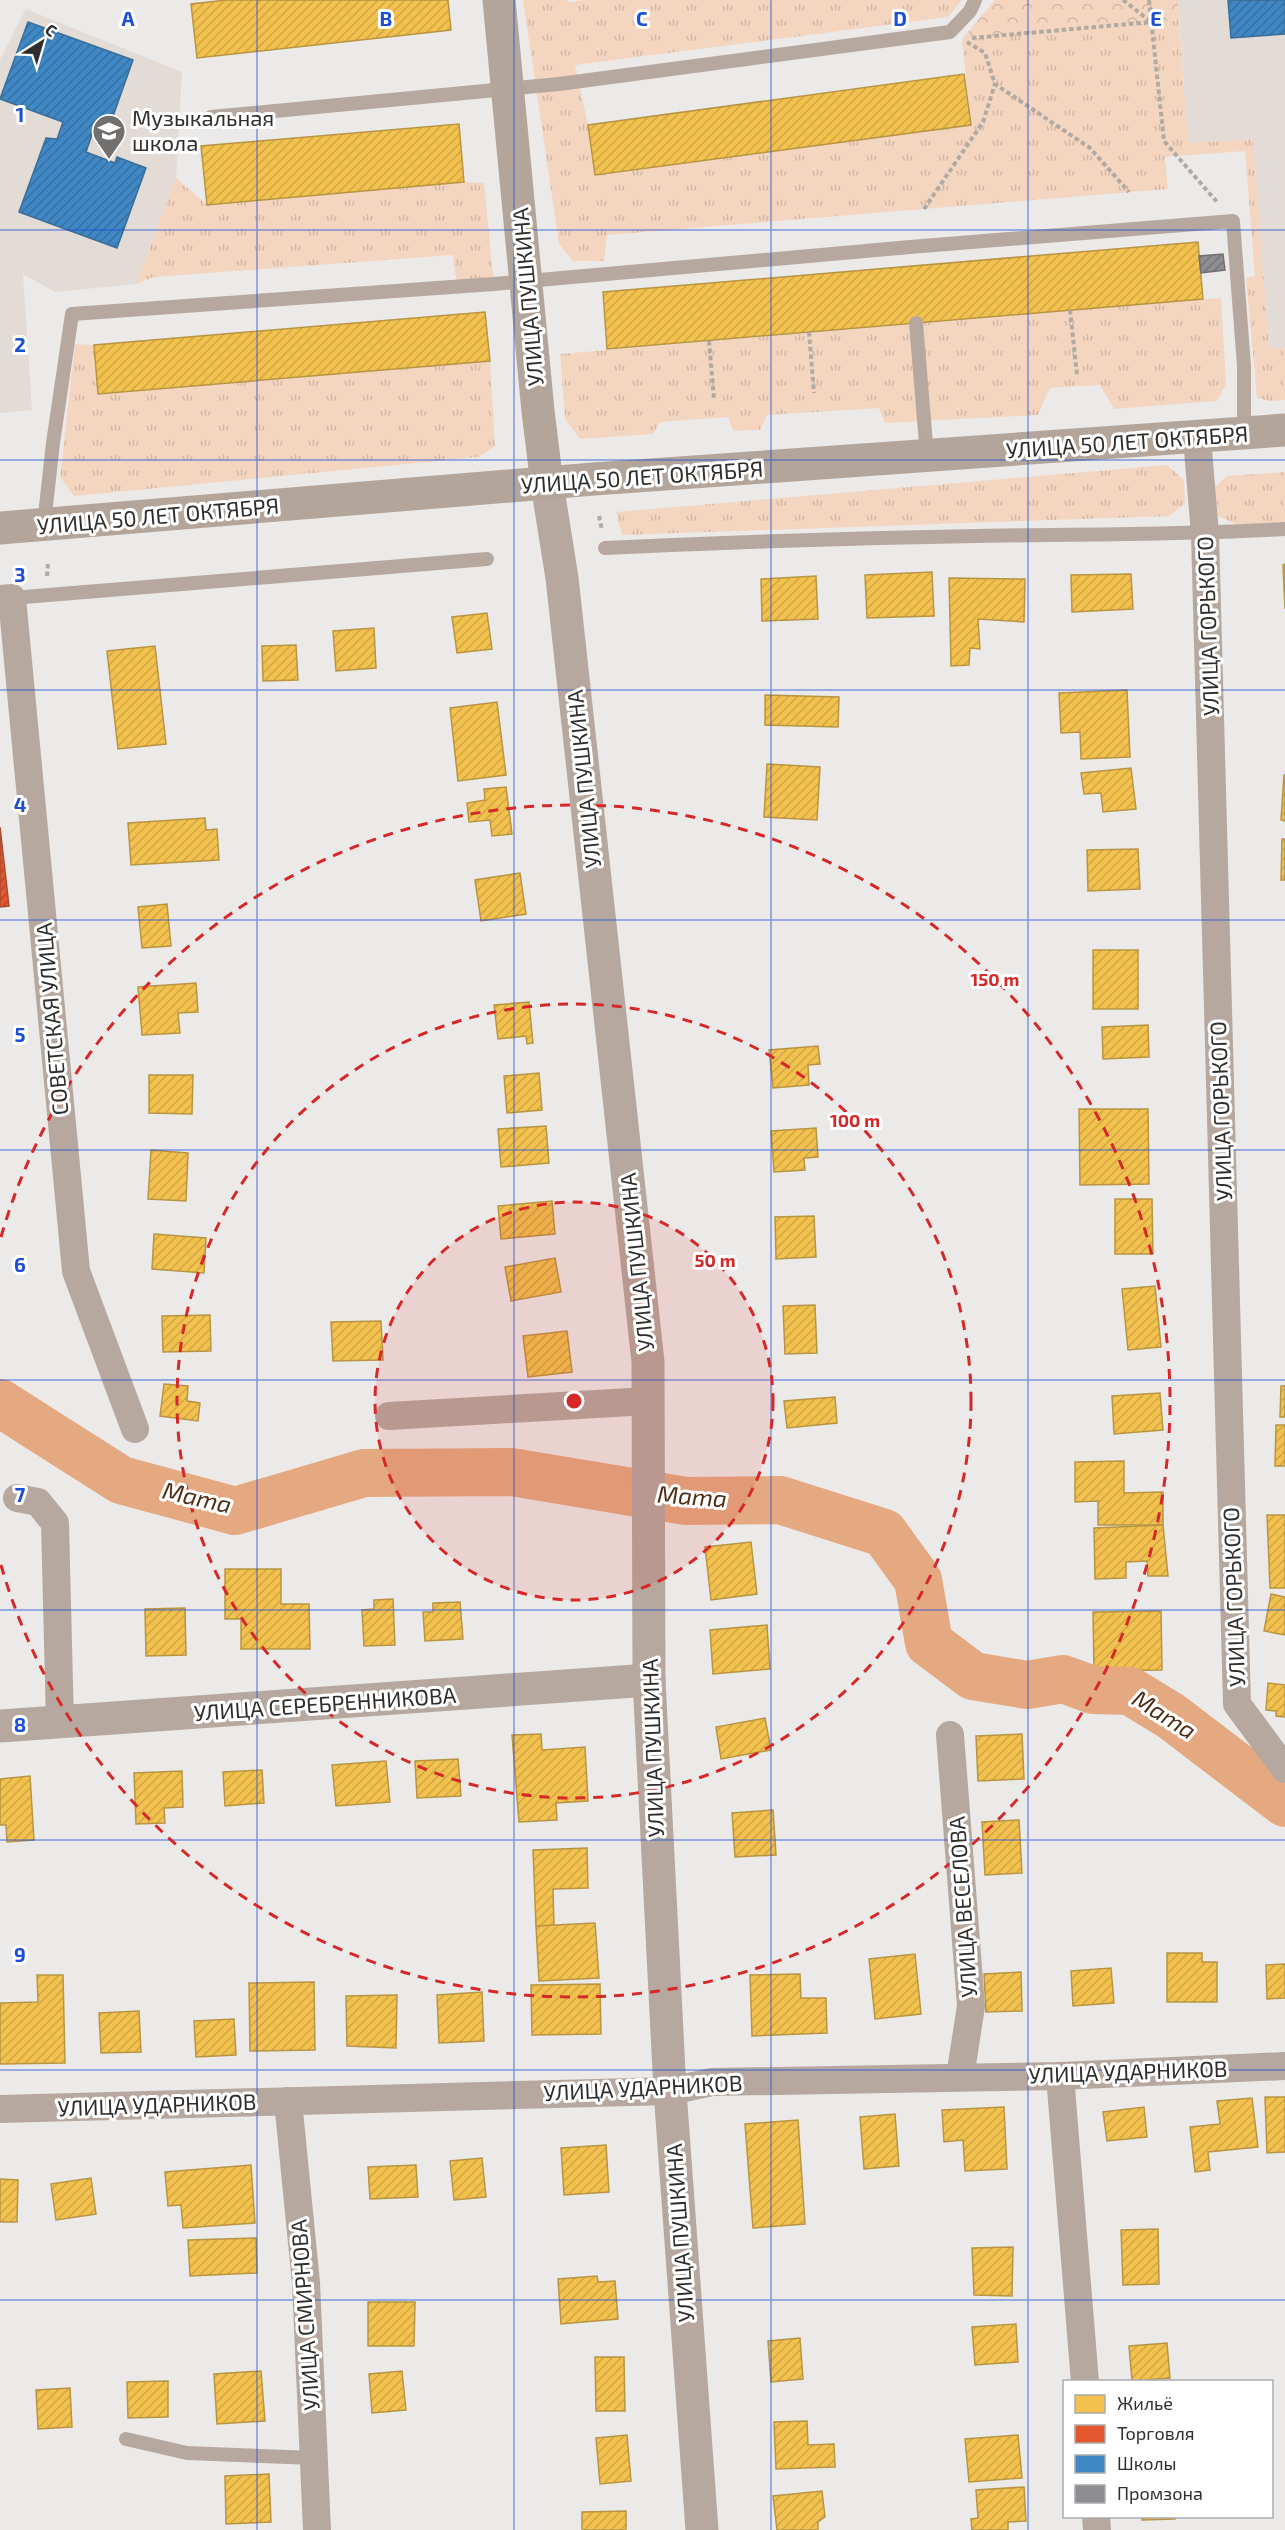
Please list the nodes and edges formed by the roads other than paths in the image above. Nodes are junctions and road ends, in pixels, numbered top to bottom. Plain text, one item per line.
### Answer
1 (499, 0) edge
2 (975, 0) edge
3 (508, 89) junction
4 (211, 117) dead end
5 (527, 281) junction
6 (916, 323) dead end
7 (1285, 430) edge
8 (1244, 433) junction
9 (1197, 438) junction
10 (927, 456) junction
11 (548, 484) junction
12 (44, 526) junction
13 (0, 528) edge
14 (1285, 529) edge
15 (1205, 534) junction
16 (605, 548) dead end
17 (487, 559) dead end
18 (6, 599) edge
19 (648, 1401) junction
20 (388, 1416) dead end
21 (135, 1429) dead end
22 (17, 1498) dead end
23 (649, 1680) junction
24 (60, 1723) junction
25 (0, 1726) edge
26 (950, 1735) dead end
27 (1285, 1769) edge
28 (1285, 2066) edge
29 (1060, 2076) junction
30 (960, 2077) junction
31 (670, 2091) junction
32 (288, 2101) junction
33 (0, 2109) edge
34 (1085, 2380) edge
35 (126, 2439) dead end
36 (314, 2458) junction
37 (317, 2530) edge
38 (702, 2530) edge

1 - 3 main road, УЛИЦА ПУШКИНА
2 - 3 lane
3 - 4 lane
3 - 5 main road, УЛИЦА ПУШКИНА
5 - 8 lane
5 - 11 main road, УЛИЦА ПУШКИНА
5 - 12 lane
6 - 10 lane
7 - 8 main road, УЛИЦА 50 ЛЕТ ОКТЯБРЯ
8 - 9 main road, УЛИЦА 50 ЛЕТ ОКТЯБРЯ
9 - 10 main road, УЛИЦА 50 ЛЕТ ОКТЯБРЯ
9 - 15 street, УЛИЦА ГОРЬКОГО
10 - 11 main road, УЛИЦА 50 ЛЕТ ОКТЯБРЯ
11 - 12 main road, УЛИЦА 50 ЛЕТ ОКТЯБРЯ
11 - 19 street, УЛИЦА ПУШКИНА
12 - 13 main road, УЛИЦА 50 ЛЕТ ОКТЯБРЯ
14 - 15 lane
15 - 16 lane
15 - 27 street, УЛИЦА ГОРЬКОГО
17 - 18 lane
18 - 21 street, СОВЕТСКАЯ УЛИЦА
19 - 20 street
19 - 23 street, УЛИЦА ПУШКИНА
22 - 24 street
23 - 24 street, УЛИЦА СЕРЕБРЕННИКОВА
23 - 31 street, УЛИЦА ПУШКИНА
24 - 25 street, УЛИЦА СЕРЕБРЕННИКОВА
26 - 30 street, УЛИЦА ВЕСЕЛОВА
28 - 29 street, УЛИЦА УДАРНИКОВ
29 - 30 street, УЛИЦА УДАРНИКОВ
29 - 34 street
30 - 31 street, УЛИЦА УДАРНИКОВ
31 - 32 street, УЛИЦА УДАРНИКОВ
31 - 38 street, УЛИЦА ПУШКИНА
32 - 33 street, УЛИЦА УДАРНИКОВ
32 - 36 street, УЛИЦА СМИРНОВА
35 - 36 lane
36 - 37 street, УЛИЦА СМИРНОВА

